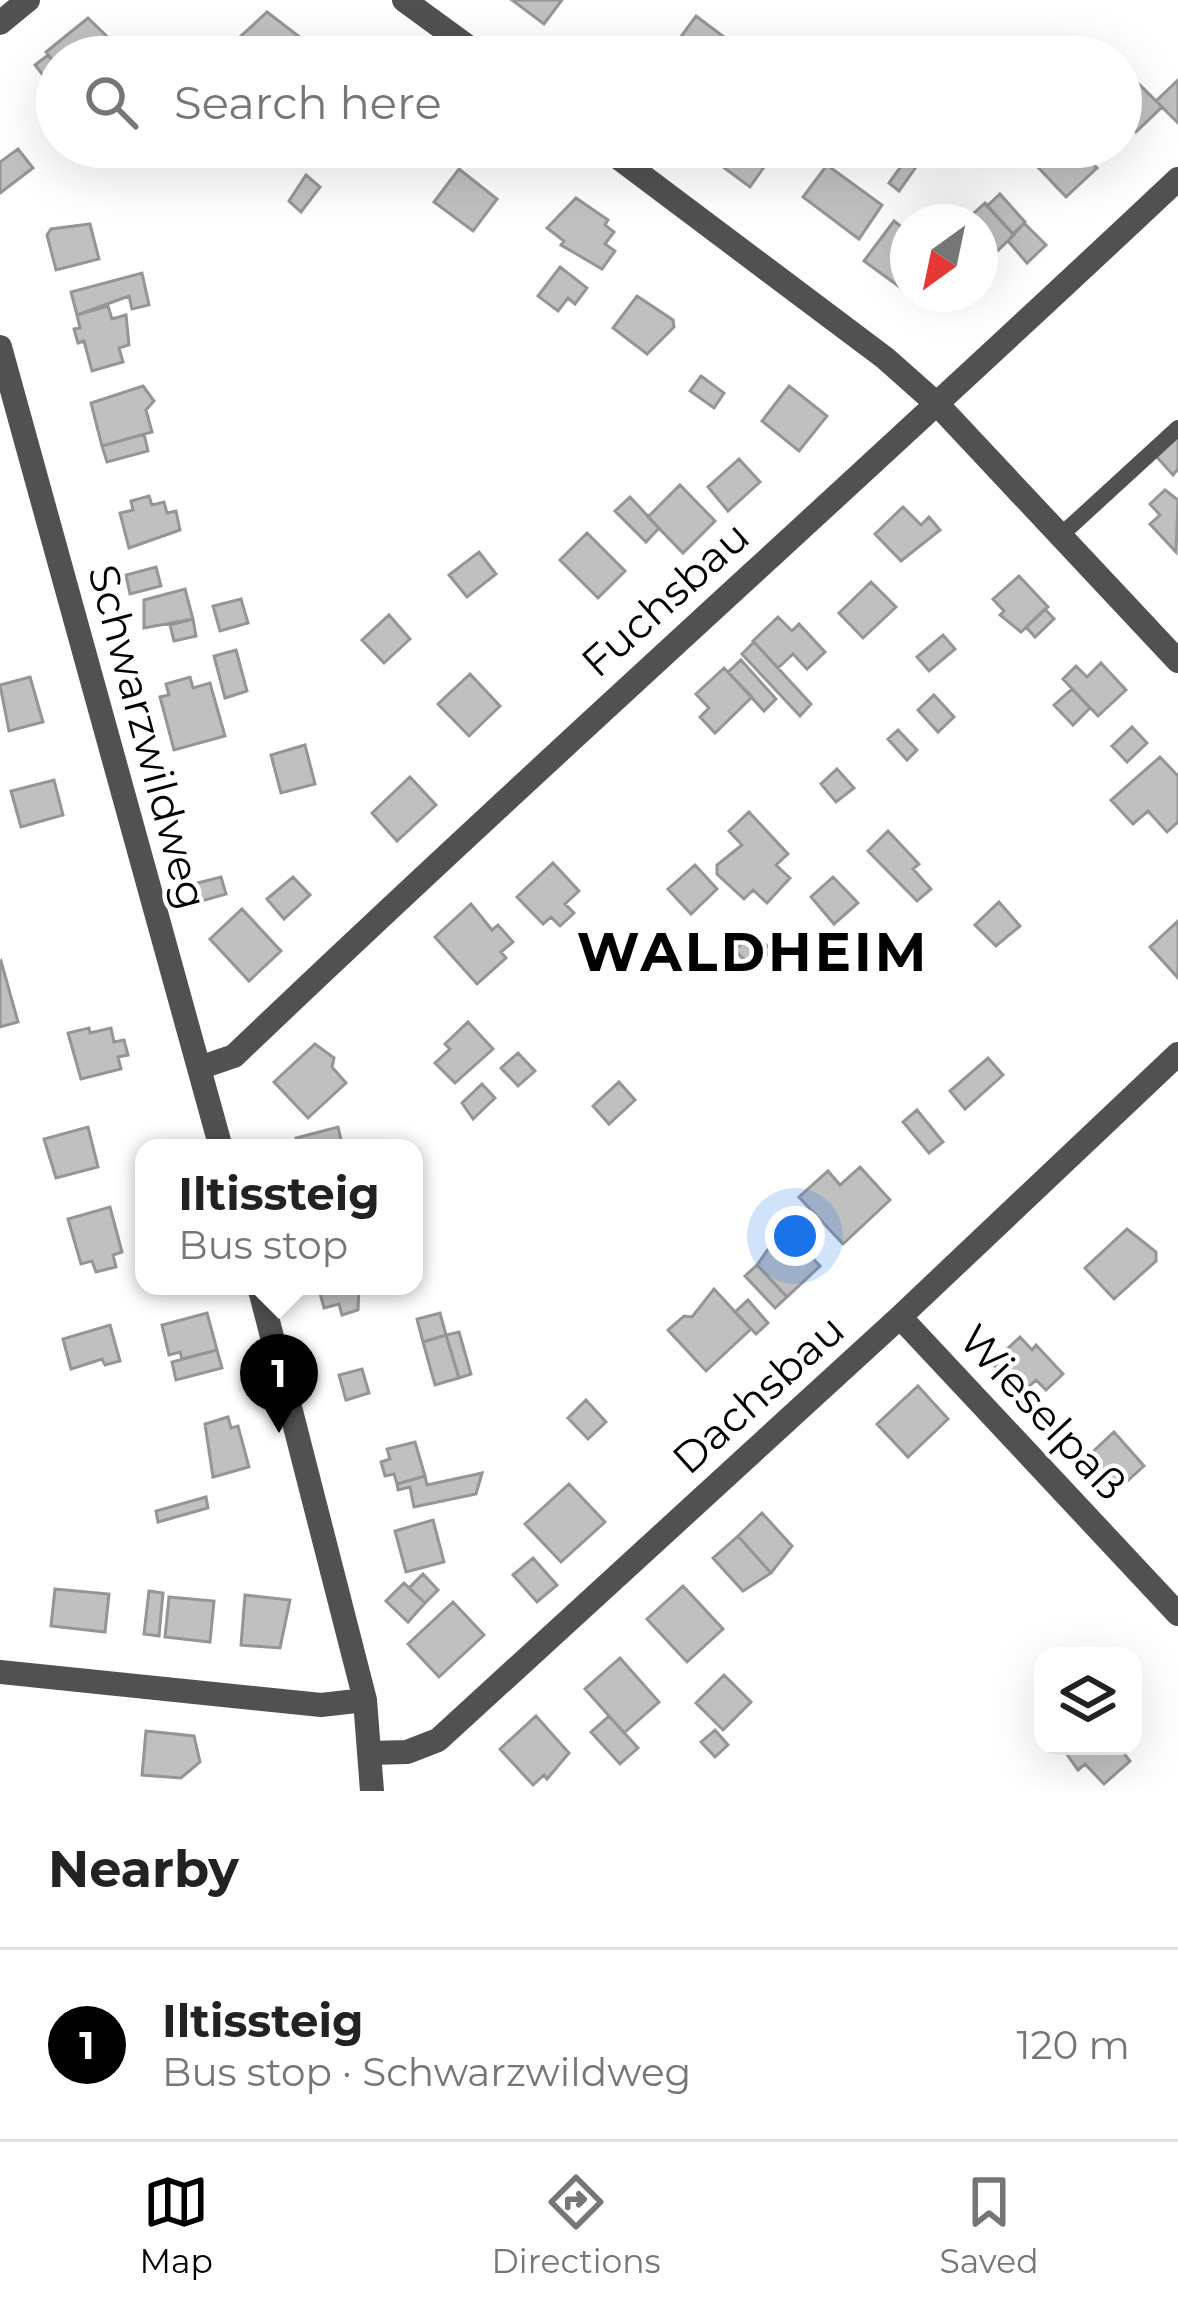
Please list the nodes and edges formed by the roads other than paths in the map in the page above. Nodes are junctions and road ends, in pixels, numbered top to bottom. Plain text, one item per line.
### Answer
1 (28, 0) edge
2 (404, 0) edge
3 (0, 23) edge
4 (453, 36) edge
5 (632, 168) edge
6 (1178, 179) edge
7 (0, 347) edge
8 (938, 405) junction
9 (1178, 428) edge
10 (1060, 536) junction
11 (1178, 661) edge
12 (1178, 1054) edge
13 (199, 1068) junction
14 (219, 1139) edge
15 (261, 1295) edge
16 (900, 1317) junction
17 (1178, 1614) edge
18 (0, 1672) edge
19 (365, 1700) junction
20 (371, 1753) junction
21 (372, 1791) edge

1 - 3 street
2 - 4 street
5 - 8 street
6 - 8 street, Fuchsbau
7 - 13 street, Schwarzwildweg
8 - 10 street
8 - 13 street, Fuchsbau
9 - 10 lane
10 - 11 street
12 - 16 street, Dachsbau
13 - 14 street, Schwarzwildweg
15 - 19 street
16 - 17 street, Wieselpaß
16 - 20 street, Dachsbau
18 - 19 street
19 - 20 street
20 - 21 street

